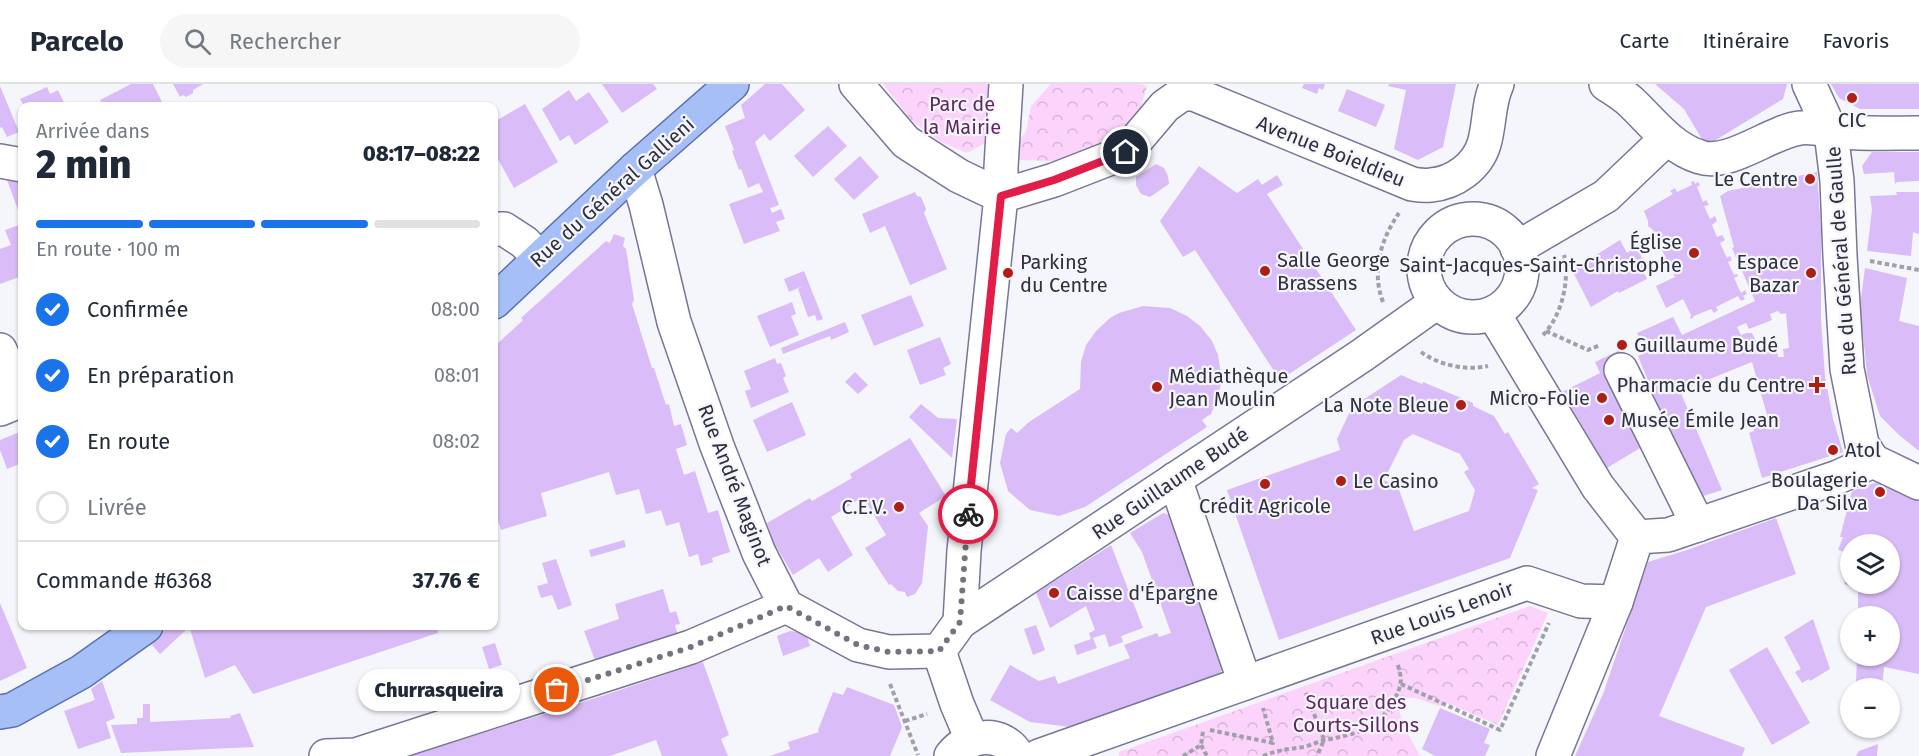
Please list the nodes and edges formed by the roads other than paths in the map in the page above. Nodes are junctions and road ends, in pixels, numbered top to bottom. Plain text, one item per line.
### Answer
1 (732, 84) edge
2 (856, 84) edge
3 (1006, 84) edge
4 (1497, 84) edge
5 (1606, 84) edge
6 (1809, 84) edge
7 (1182, 89) edge
8 (1831, 132) junction
9 (1919, 133) edge
10 (1671, 141) junction
11 (0, 161) edge
12 (18, 164) edge
13 (635, 169) junction
14 (1447, 182) junction
15 (1001, 196) junction
16 (1458, 222) junction
17 (498, 229) edge
18 (1517, 248) junction
19 (540, 258) junction
20 (498, 298) edge
21 (1437, 302) junction
22 (1493, 313) junction
23 (0, 350) edge
24 (1614, 356) road end
25 (18, 391) edge
26 (18, 402) edge
27 (0, 409) edge
28 (1873, 460) junction
29 (1175, 479) junction
30 (1919, 483) edge
31 (1698, 525) junction
32 (1637, 537) junction
33 (1616, 602) junction
34 (786, 606) junction
35 (960, 622) junction
36 (140, 630) edge
37 (939, 651) junction
38 (1253, 692) junction
39 (4, 718) edge
40 (962, 747) edge
41 (1059, 753) edge
42 (327, 756) edge
43 (1018, 756) edge
44 (1552, 756) edge

1 - 13 main road, Rue du Général Gallieni
2 - 15 street
3 - 15 street
4 - 14 street
5 - 10 street
6 - 8 street, Rue du Général de Gaulle
7 - 14 street, Avenue Boieldieu
7 - 15 street
8 - 9 street
8 - 10 street
8 - 28 street, Rue du Général de Gaulle
10 - 18 street
11 - 12 street
13 - 19 main road, Rue du Général Gallieni
13 - 34 street, Rue André Maginot
14 - 16 street
15 - 35 street
16 - 18 street
16 - 21 street
17 - 19 street
18 - 22 street
19 - 20 main road, Rue du Général Gallieni
21 - 22 street
21 - 29 street, Rue Guillaume Budé
22 - 32 street
23 - 25 street
24 - 31 street
26 - 27 street
28 - 30 street
28 - 31 street
29 - 35 street, Rue Guillaume Budé
29 - 38 street
31 - 32 street
32 - 33 street
33 - 38 street, Rue Louis Lenoir
33 - 44 street
34 - 37 street
34 - 42 street
35 - 37 street
36 - 39 main road
37 - 40 street
38 - 41 street, Rue Louis Lenoir
40 - 43 street

